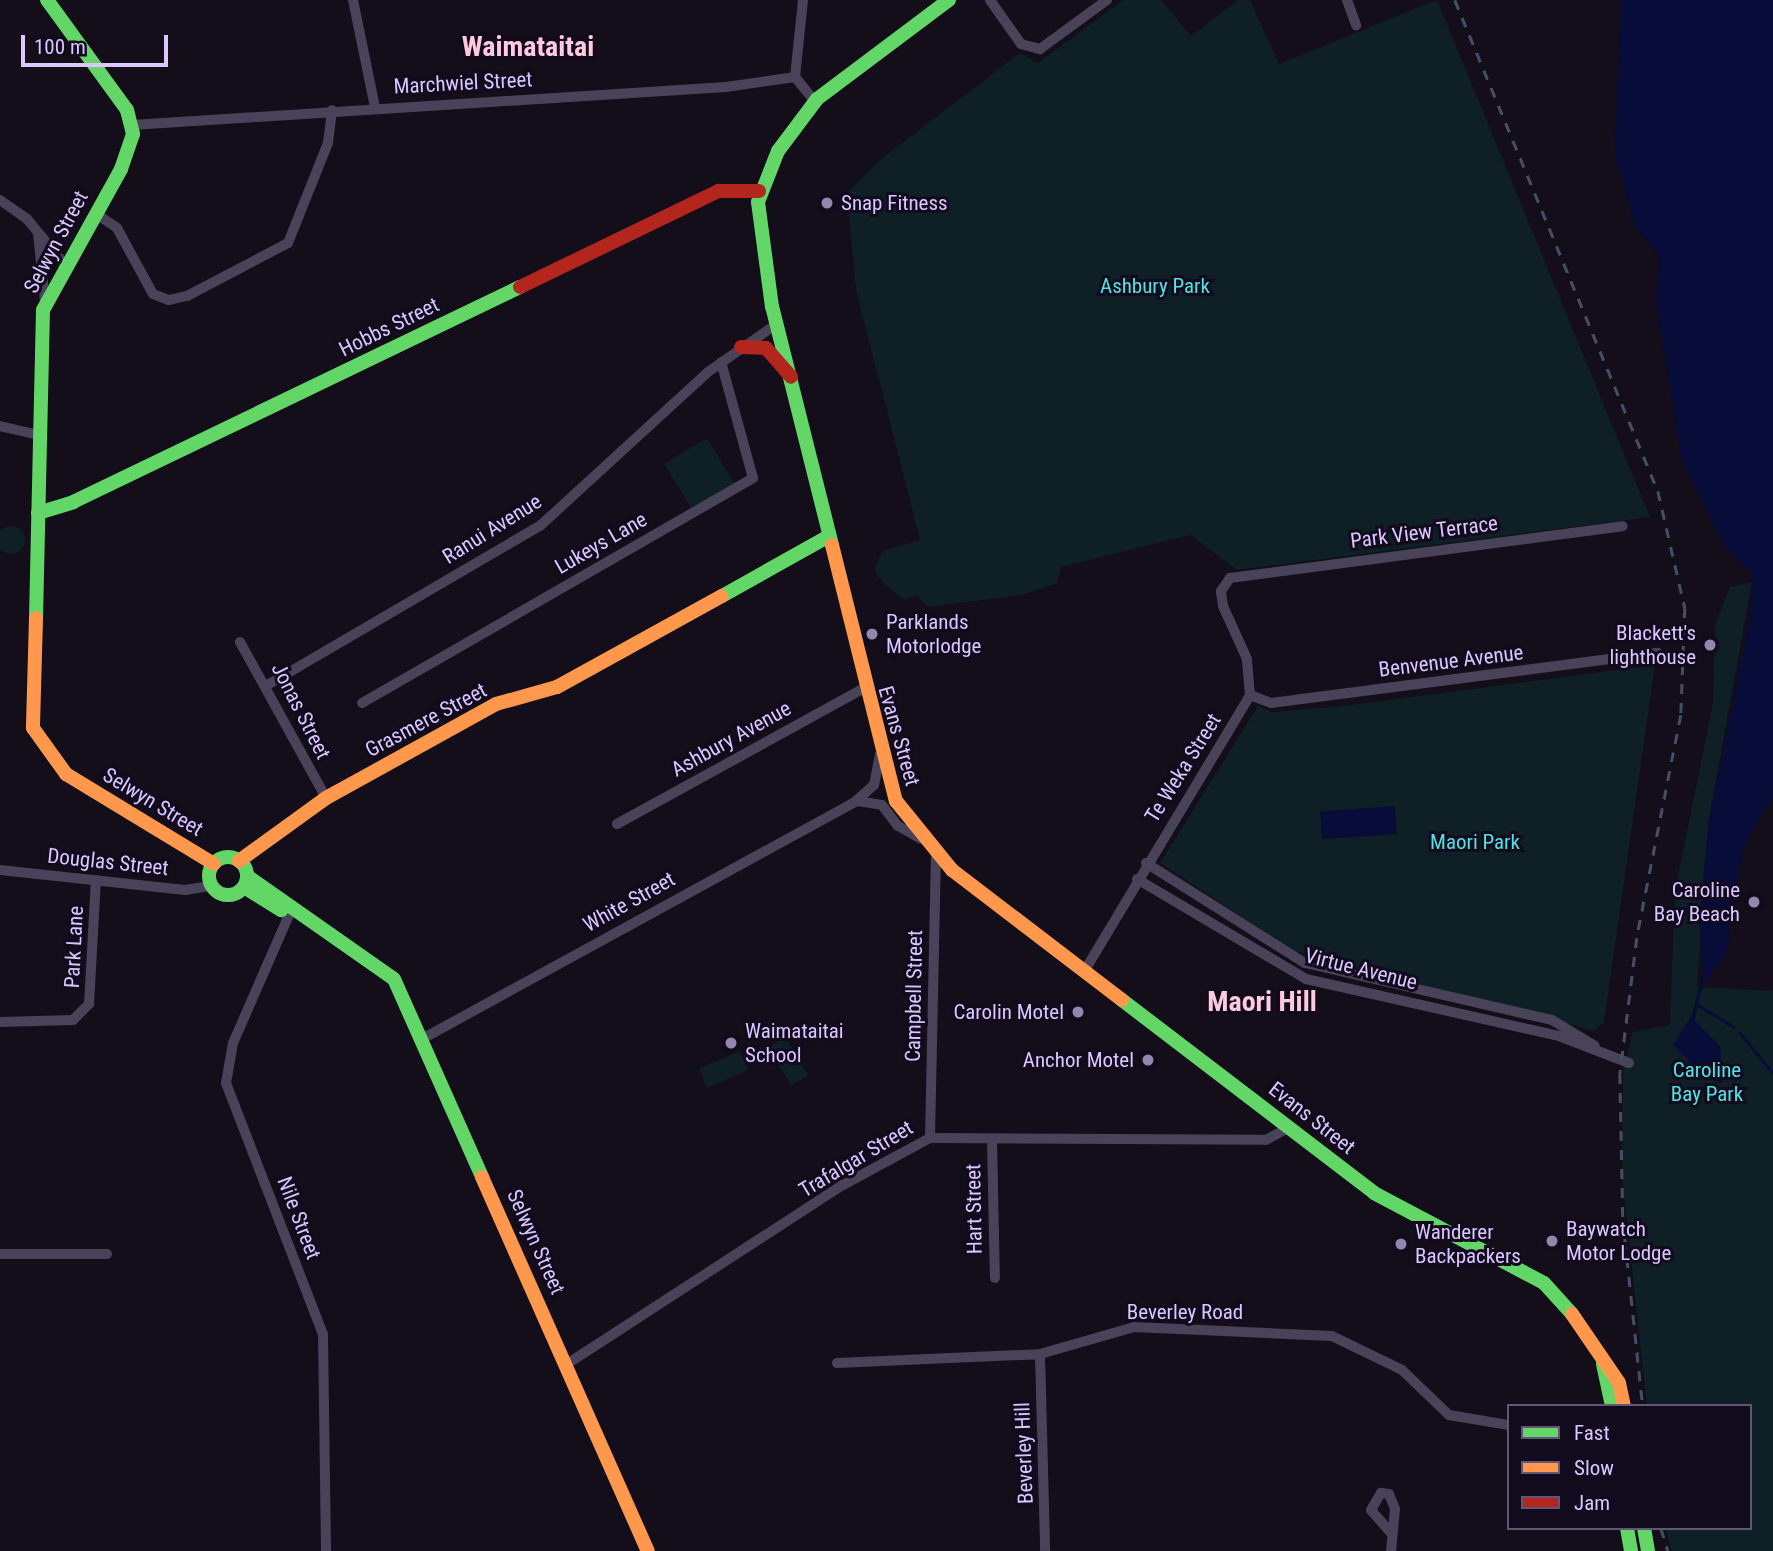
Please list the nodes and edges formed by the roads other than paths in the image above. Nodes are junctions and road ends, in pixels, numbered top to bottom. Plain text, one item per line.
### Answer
1 (47, 0) edge
2 (353, 0) edge
3 (803, 0) edge
4 (949, 0) edge
5 (990, 0) edge
6 (1107, 0) edge
7 (1347, 0) edge
8 (1356, 25) dead end
9 (795, 77) junction
10 (816, 103) junction
11 (375, 107) junction
12 (332, 110) junction
13 (132, 125) junction
14 (759, 191) junction
15 (0, 200) edge
16 (95, 213) junction
17 (38, 233) junction
18 (66, 266) junction
19 (45, 302) junction
20 (778, 323) junction
21 (741, 347) junction
22 (720, 362) junction
23 (792, 380) junction
24 (0, 426) edge
25 (39, 435) junction
26 (38, 513) junction
27 (1623, 526) dead end
28 (829, 536) junction
29 (240, 642) dead end
30 (1658, 653) dead end
31 (269, 684) junction
32 (864, 688) junction
33 (1250, 695) junction
34 (362, 703) dead end
35 (881, 755) junction
36 (326, 799) junction
37 (856, 801) junction
38 (617, 824) dead end
39 (921, 839) junction
40 (936, 855) junction
41 (240, 861) junction
42 (1146, 863) junction
43 (214, 864) junction
44 (0, 870) edge
45 (1137, 879) junction
46 (96, 880) junction
47 (245, 881) junction
48 (211, 886) junction
49 (294, 916) junction
50 (1085, 970) junction
51 (0, 1022) edge
52 (422, 1038) junction
53 (1597, 1048) junction
54 (1629, 1063) dead end
55 (1288, 1128) junction
56 (930, 1138) junction
57 (992, 1140) junction
58 (0, 1254) edge
59 (107, 1254) dead end
60 (995, 1278) dead end
61 (1040, 1354) junction
62 (1601, 1354) junction
63 (837, 1363) dead end
64 (567, 1364) junction
65 (1612, 1404) edge
66 (1623, 1404) edge
67 (1507, 1425) edge
68 (1627, 1530) edge
69 (1644, 1530) edge
70 (1391, 1533) dead end
71 (327, 1551) edge
72 (648, 1551) edge
73 (1045, 1551) edge
74 (1391, 1551) edge
75 (1631, 1551) edge
76 (1648, 1551) edge

1 - 13 main road
2 - 11 street
3 - 9 street
4 - 10 main road, Evans Street
5 - 6 street
7 - 8 street
9 - 10 street
9 - 11 street, Marchwiel Street
10 - 14 main road, Evans Street
11 - 12 street, Marchwiel Street
12 - 13 street, Marchwiel Street
12 - 16 street
13 - 16 main road, Selwyn Street
14 - 20 main road, Evans Street
14 - 26 main road, Hobbs Street
15 - 17 street
16 - 18 main road, Selwyn Street
17 - 18 street
17 - 19 street
18 - 19 main road, Selwyn Street
19 - 25 main road, Selwyn Street
20 - 21 street, Ranui Avenue
20 - 23 main road, Evans Street
21 - 22 street, Ranui Avenue
21 - 23 main road
22 - 31 street, Ranui Avenue
22 - 34 street, Lukeys Lane
23 - 28 main road, Evans Street
24 - 25 street
25 - 26 main road, Selwyn Street
26 - 43 main road, Selwyn Street
27 - 33 street, Park View Terrace
28 - 32 main road, Evans Street
28 - 36 main road, Grasmere Street
29 - 31 street, Jonas Street
30 - 33 street, Benvenue Avenue
31 - 36 street, Jonas Street
32 - 35 main road, Evans Street
32 - 38 street, Ashbury Avenue
33 - 42 street, Te Weka Street
35 - 37 street, White Street
35 - 39 main road, Evans Street
36 - 41 main road, Grasmere Street
37 - 39 street
37 - 52 street, White Street
39 - 40 main road, Evans Street
40 - 50 main road, Evans Street
40 - 56 street, Campbell Street
41 - 43 main road
41 - 47 main road
42 - 45 street, Te Weka Street
42 - 53 street, Virtue Avenue
43 - 48 main road
44 - 46 street, Douglas Street
45 - 50 street, Te Weka Street
45 - 53 street, Virtue Avenue
46 - 48 street, Douglas Street
46 - 51 street, Park Lane
47 - 48 main road
47 - 49 main road, Selwyn Street
49 - 52 main road, Selwyn Street
49 - 71 street, Nile Street
50 - 55 main road, Evans Street
52 - 64 main road, Selwyn Street
53 - 54 street, Virtue Avenue
55 - 57 street, Trafalgar Street
55 - 62 main road, Evans Street
56 - 57 street, Trafalgar Street
56 - 64 street, Trafalgar Street
57 - 60 street, Hart Street
58 - 59 street
61 - 63 street, Beverley Road
61 - 67 street, Beverley Road
61 - 73 street, Beverley Hill
62 - 65 main road
62 - 66 main road
64 - 72 main road, Selwyn Street
68 - 75 main road
69 - 76 main road
70 - 74 street

